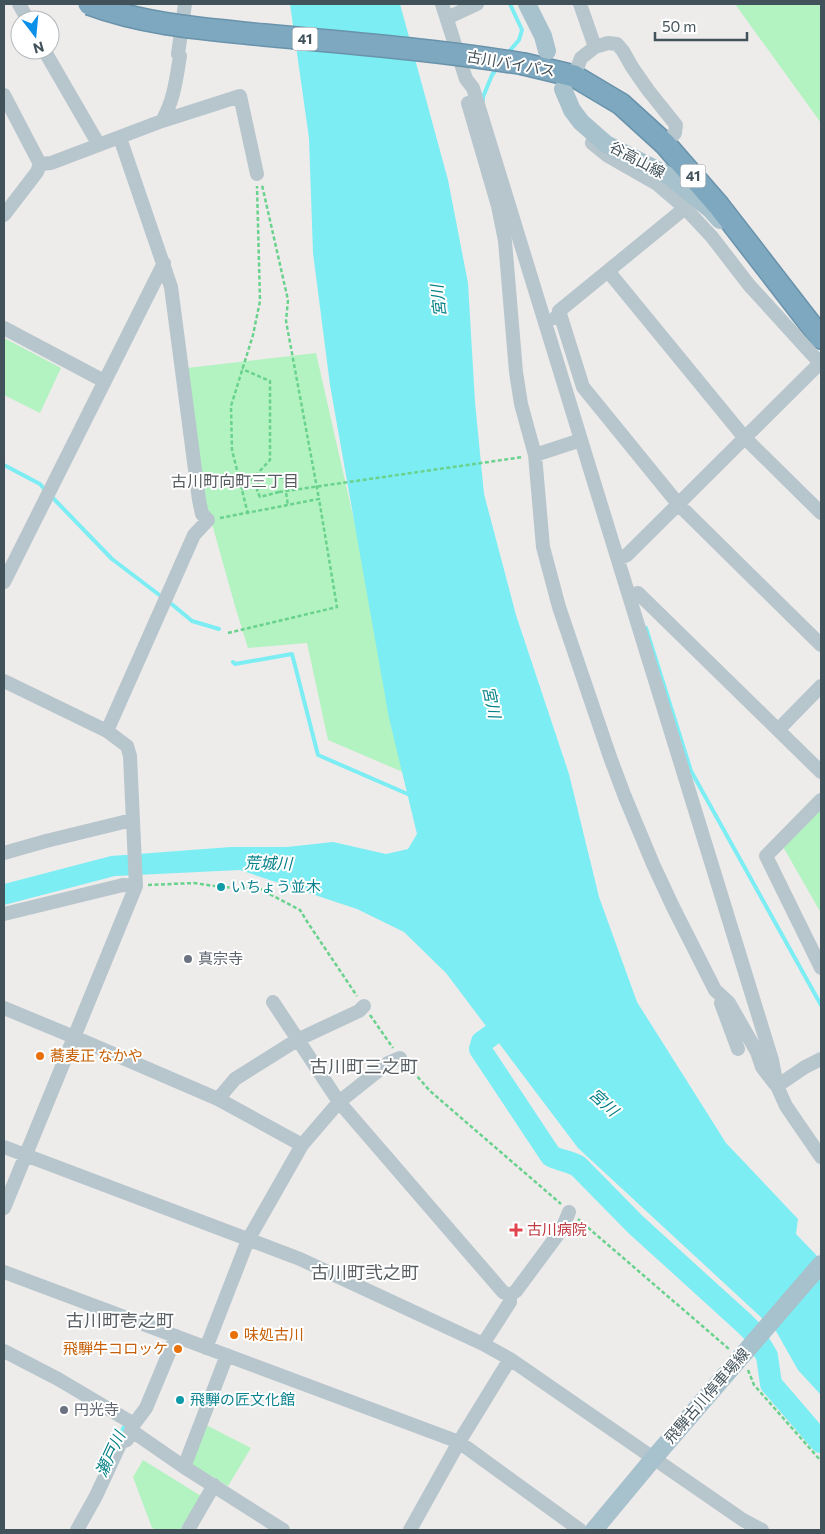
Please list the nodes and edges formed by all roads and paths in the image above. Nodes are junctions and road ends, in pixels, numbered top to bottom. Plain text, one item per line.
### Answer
1 (89, 4) edge
2 (185, 4) edge
3 (442, 4) edge
4 (476, 4) edge
5 (527, 4) edge
6 (580, 4) edge
7 (447, 18) junction
8 (595, 47) junction
9 (547, 51) dead end
10 (50, 60) edge
11 (466, 78) junction
12 (568, 83) junction
13 (4, 95) edge
14 (162, 121) junction
15 (596, 135) junction
16 (120, 138) junction
17 (665, 144) junction
18 (98, 145) junction
19 (40, 164) junction
20 (257, 174) junction
21 (685, 208) junction
22 (5, 212) edge
23 (164, 263) junction
24 (608, 271) junction
25 (782, 289) junction
26 (552, 319) junction
27 (4, 328) edge
28 (821, 338) edge
29 (820, 364) edge
30 (242, 369) junction
31 (104, 381) junction
32 (744, 438) junction
33 (581, 440) junction
34 (529, 456) junction
35 (242, 490) junction
36 (319, 499) junction
37 (679, 505) junction
38 (288, 506) junction
39 (821, 513) edge
40 (248, 514) junction
41 (208, 520) junction
42 (622, 557) junction
43 (4, 582) edge
44 (633, 594) junction
45 (228, 633) dead end
46 (821, 645) edge
47 (4, 681) edge
48 (821, 686) edge
49 (778, 730) junction
50 (107, 731) junction
51 (821, 772) edge
52 (821, 800) edge
53 (132, 823) junction
54 (4, 853) edge
55 (136, 886) junction
56 (4, 914) edge
57 (821, 968) edge
58 (715, 990) junction
59 (273, 1002) dead end
60 (364, 1006) junction
61 (4, 1008) edge
62 (74, 1036) junction
63 (298, 1040) junction
64 (738, 1049) dead end
65 (400, 1058) junction
66 (821, 1059) edge
67 (777, 1086) junction
68 (218, 1099) junction
69 (339, 1102) junction
70 (302, 1145) junction
71 (4, 1146) edge
72 (25, 1155) junction
73 (821, 1157) edge
74 (4, 1208) edge
75 (569, 1212) junction
76 (248, 1240) junction
77 (821, 1264) edge
78 (4, 1272) edge
79 (510, 1295) junction
80 (176, 1336) junction
81 (483, 1344) junction
82 (206, 1348) junction
83 (4, 1351) edge
84 (227, 1355) junction
85 (741, 1356) junction
86 (510, 1359) junction
87 (130, 1424) junction
88 (459, 1442) junction
89 (653, 1459) junction
90 (821, 1461) edge
91 (184, 1466) junction
92 (214, 1485) junction
93 (77, 1530) edge
94 (188, 1530) edge
95 (283, 1530) edge
96 (410, 1530) edge
97 (580, 1530) edge
98 (594, 1530) edge
99 (762, 1530) edge

1 - 12 highway, 古川バイパス / 41, bridge
2 - 14 street
3 - 7 street
4 - 7 street
5 - 9 main road
6 - 8 street
7 - 11 street
8 - 12 street
8 - 17 street
10 - 18 street
11 - 26 street
11 - 34 street
12 - 15 main road, 谷高山線
12 - 17 highway, 古川バイパス / 41
13 - 19 street
14 - 16 street
14 - 20 street
15 - 21 street
15 - 25 main road, 谷高山線
16 - 18 street
16 - 23 street
17 - 25 highway, 古川バイパス / 41
18 - 19 street
19 - 22 street
20 - 30 path
20 - 36 path
21 - 24 street
21 - 29 street
23 - 31 street
23 - 41 street
24 - 26 street
24 - 32 street
25 - 28 highway, 古川バイパス / 41
26 - 33 street
26 - 37 street
27 - 31 street
29 - 32 street
30 - 35 path
30 - 35 path
31 - 43 street
32 - 37 street
32 - 39 street
33 - 34 street
33 - 42 street
34 - 38 path, bridge
34 - 58 street
35 - 40 path
36 - 38 path
36 - 45 path
37 - 42 street
37 - 46 street
38 - 40 path
40 - 41 path
41 - 50 street
42 - 44 street
44 - 49 street
44 - 67 street
47 - 50 street
48 - 49 street
49 - 51 street
50 - 53 street
52 - 57 street
53 - 54 street
53 - 55 street
55 - 56 street
55 - 60 path
55 - 62 street
58 - 64 street
58 - 67 street
59 - 63 street
60 - 63 street
60 - 65 path
61 - 62 street
62 - 68 street
62 - 72 street
63 - 68 street
63 - 69 street
65 - 69 street
65 - 75 path
66 - 67 street
67 - 73 street
68 - 70 street
69 - 70 street
69 - 79 street
70 - 76 street
71 - 72 street
72 - 74 street
72 - 76 street
75 - 79 street
75 - 85 path
76 - 81 street
76 - 82 street
77 - 85 main road, 飛騨古川停車場線
78 - 80 street
79 - 81 street
80 - 82 street
80 - 87 street
81 - 86 street
82 - 84 street
83 - 87 street
84 - 88 street
84 - 91 street
85 - 89 main road, 飛騨古川停車場線
85 - 90 path
86 - 88 street
86 - 89 street
87 - 91 street
87 - 93 street
88 - 96 street
88 - 97 street
89 - 98 main road, 飛騨古川停車場線
89 - 99 street
91 - 92 street
92 - 94 street
92 - 95 street

